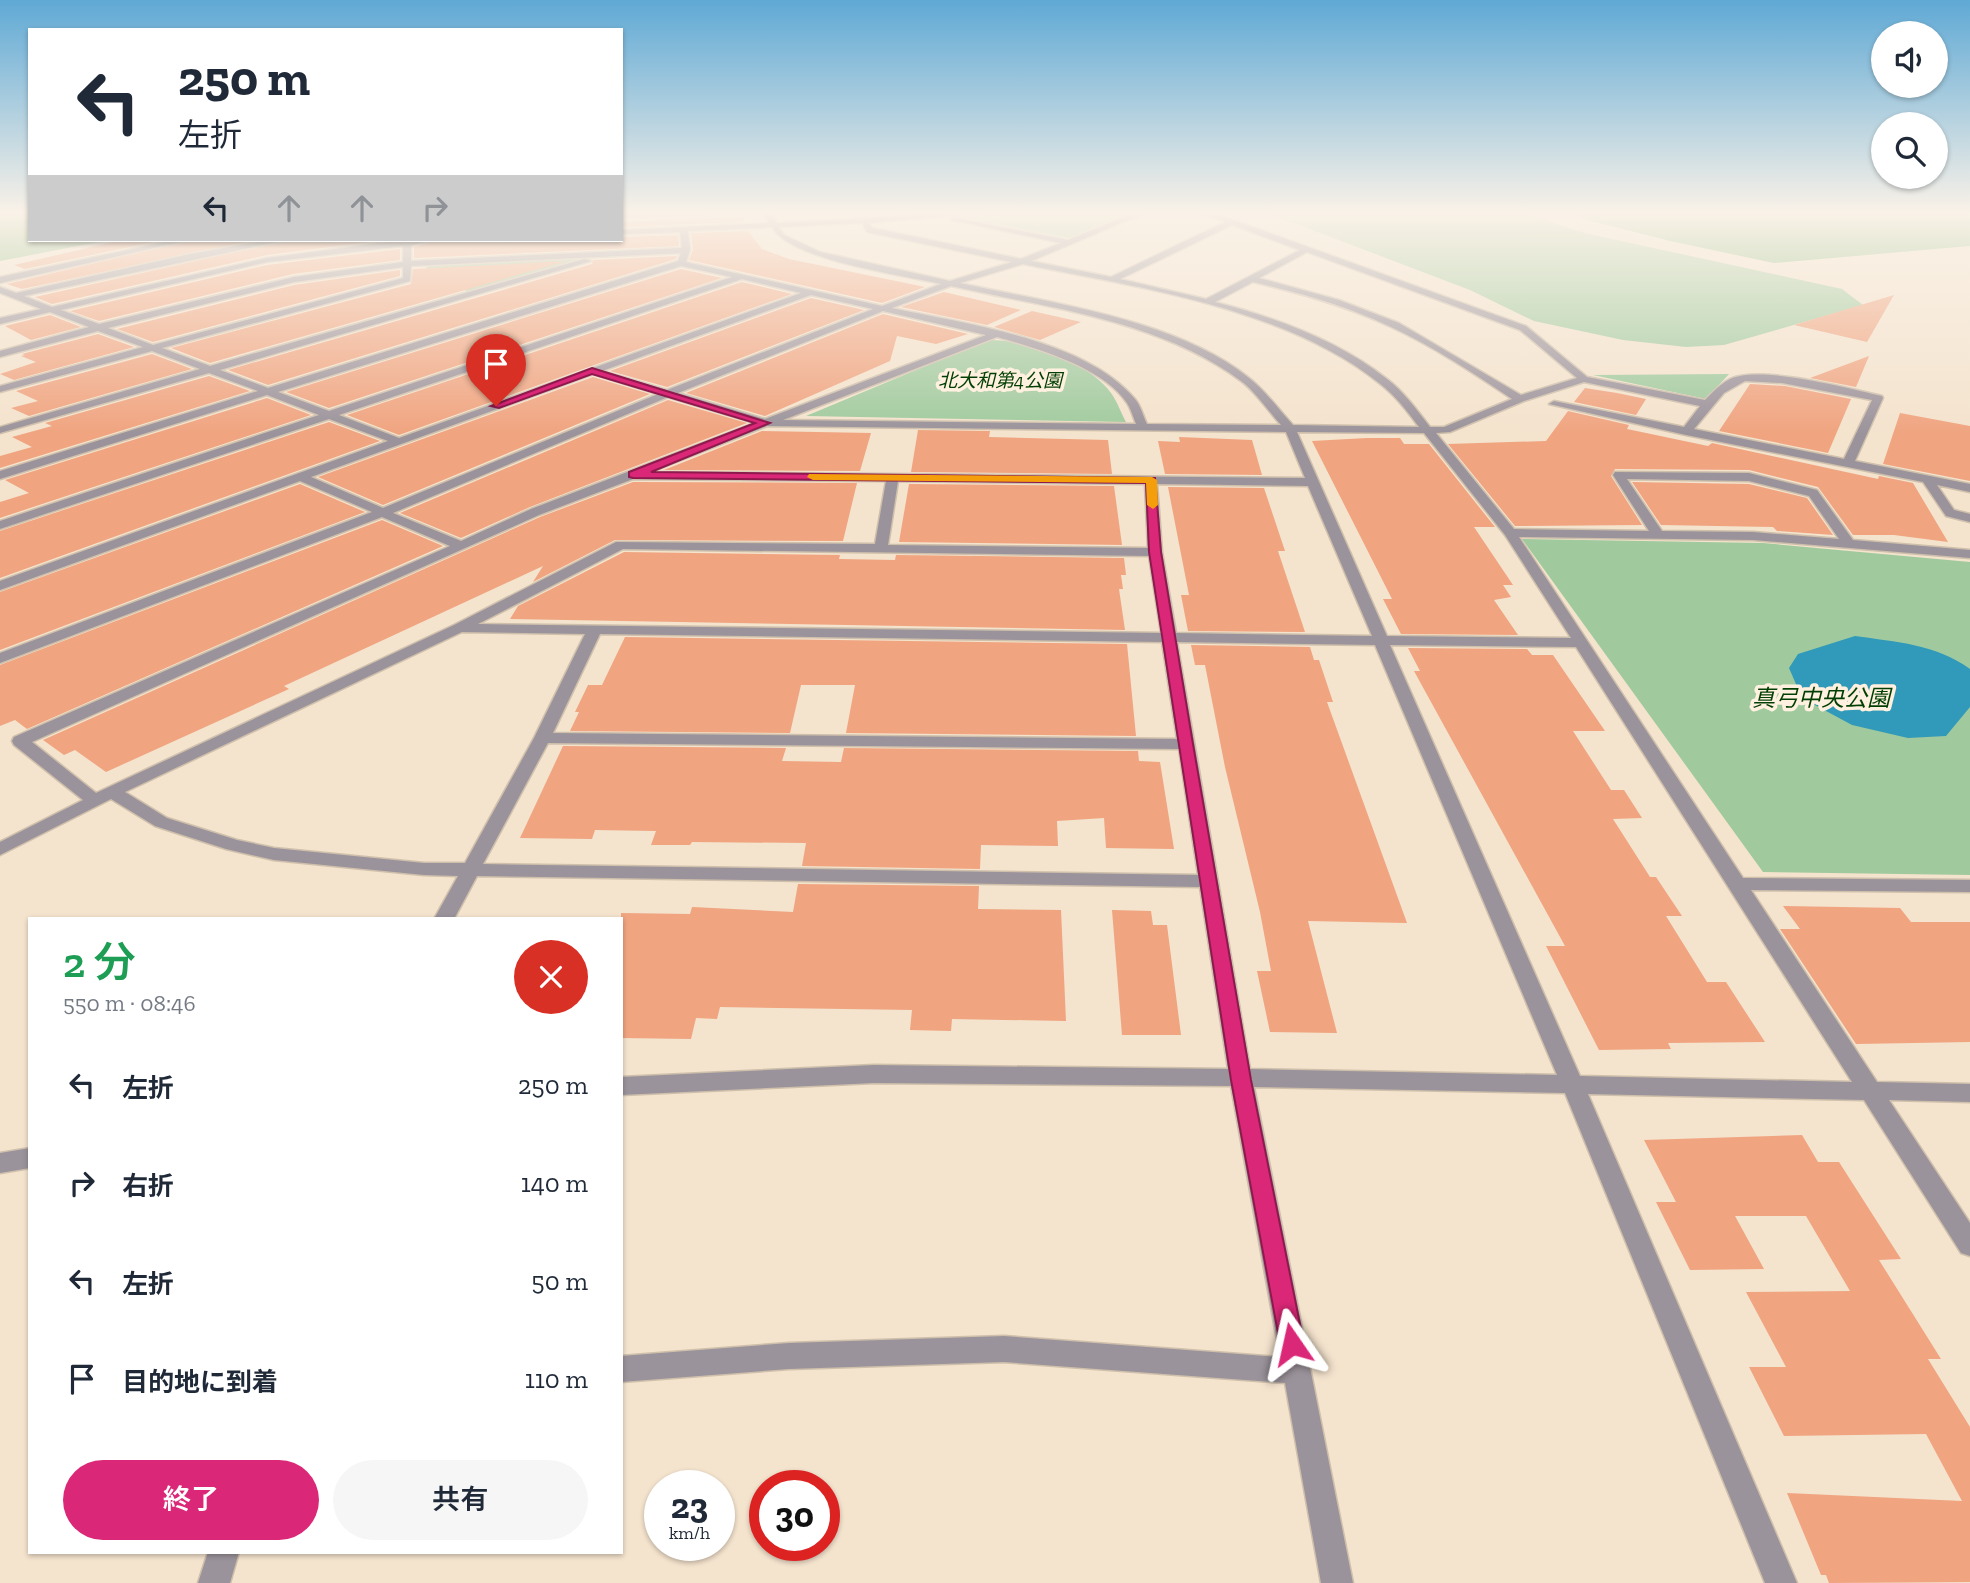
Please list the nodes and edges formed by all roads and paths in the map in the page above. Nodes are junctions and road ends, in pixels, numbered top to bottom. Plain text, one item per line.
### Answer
1 (58, 286) edge
2 (152, 286) edge
3 (274, 286) edge
4 (382, 286) edge
5 (502, 286) edge
6 (607, 286) edge
7 (715, 286) edge
8 (778, 286) edge
9 (944, 286) edge
10 (958, 286) edge
11 (1137, 286) edge
12 (1240, 286) edge
13 (1279, 286) edge
14 (1405, 286) edge
15 (0, 290) edge
16 (808, 293) junction
17 (13, 296) junction
18 (0, 299) edge
19 (1208, 302) junction
20 (50, 309) junction
21 (881, 309) junction
22 (0, 321) edge
23 (101, 328) junction
24 (996, 334) junction
25 (152, 348) junction
26 (0, 354) edge
27 (209, 369) junction
28 (592, 371) junction
29 (1584, 379) junction
30 (0, 390) edge
31 (267, 391) junction
32 (667, 394) junction
33 (1520, 399) junction
34 (1554, 404) dead end
35 (1707, 404) junction
36 (331, 415) junction
37 (765, 423) junction
38 (1142, 426) junction
39 (1290, 429) junction
40 (0, 430) edge
41 (1427, 430) junction
42 (1686, 432) junction
43 (400, 442) junction
44 (1848, 463) junction
45 (0, 475) edge
46 (633, 475) junction
47 (893, 477) junction
48 (302, 478) junction
49 (1152, 480) junction
50 (1928, 481) junction
51 (1312, 482) junction
52 (1970, 488) edge
53 (384, 512) junction
54 (1970, 518) edge
55 (0, 525) edge
56 (1510, 533) junction
57 (1657, 533) junction
58 (1848, 542) junction
59 (461, 546) junction
60 (881, 547) junction
61 (1155, 552) junction
62 (1970, 554) edge
63 (0, 586) edge
64 (459, 628) junction
65 (594, 631) junction
66 (1169, 638) junction
67 (1381, 641) junction
68 (1581, 643) junction
69 (0, 658) edge
70 (542, 738) junction
71 (1185, 744) junction
72 (103, 797) junction
73 (0, 849) edge
74 (467, 871) junction
75 (1210, 881) junction
76 (1737, 884) junction
77 (1970, 886) edge
78 (445, 917) edge
79 (1241, 1080) junction
80 (623, 1086) edge
81 (1573, 1086) junction
82 (1871, 1092) junction
83 (1970, 1093) edge
84 (28, 1158) edge
85 (0, 1163) edge
86 (1970, 1245) edge
87 (623, 1369) edge
88 (1297, 1371) junction
89 (223, 1554) edge
90 (214, 1583) edge
91 (1337, 1583) edge
92 (1780, 1583) edge

1 - 17 street
2 - 20 street
3 - 23 street
4 - 25 street
5 - 27 street
6 - 31 street
7 - 36 street
8 - 16 street
9 - 21 street
10 - 39 street
11 - 19 street
12 - 19 street
13 - 33 street
14 - 29 street
15 - 17 street
16 - 21 street
16 - 28 street
17 - 18 street
17 - 20 street
19 - 41 street
20 - 22 street
20 - 23 street
21 - 24 street
21 - 32 street
23 - 25 street
23 - 26 street
24 - 37 street
24 - 38 street
25 - 27 street
25 - 30 street
27 - 31 street
27 - 40 street
28 - 32 street
28 - 43 street
29 - 33 street
29 - 35 street
31 - 36 street
31 - 45 street
32 - 37 street
32 - 53 street
33 - 41 street
34 - 42 street
35 - 42 street
35 - 44 street
36 - 43 street
36 - 55 street
37 - 38 street
37 - 46 street
38 - 39 street
39 - 41 street
39 - 51 street
41 - 56 street
42 - 44 street
43 - 48 street
44 - 50 street
46 - 47 street
46 - 59 street
47 - 49 street
47 - 60 street
48 - 53 street
48 - 63 street
49 - 51 street
49 - 61 street
50 - 52 street
50 - 54 street
51 - 67 street
53 - 59 street
53 - 69 street
56 - 57 street
56 - 68 street
57 - 58 street
57 - 58 street
58 - 62 street
59 - 72 street
60 - 61 street
60 - 64 street
61 - 66 street
64 - 65 street
64 - 72 street
65 - 66 street
65 - 70 street
66 - 67 street
66 - 71 street
67 - 68 street
67 - 81 street
68 - 76 street
70 - 71 street
70 - 74 street
71 - 75 street
72 - 73 street
72 - 74 street
74 - 75 street
74 - 78 street
75 - 79 street
76 - 77 street
76 - 82 street
79 - 80 street
79 - 81 street
79 - 88 street
81 - 82 street
81 - 92 street
82 - 83 street
82 - 86 street
84 - 85 street
87 - 88 street
88 - 91 street
89 - 90 street

